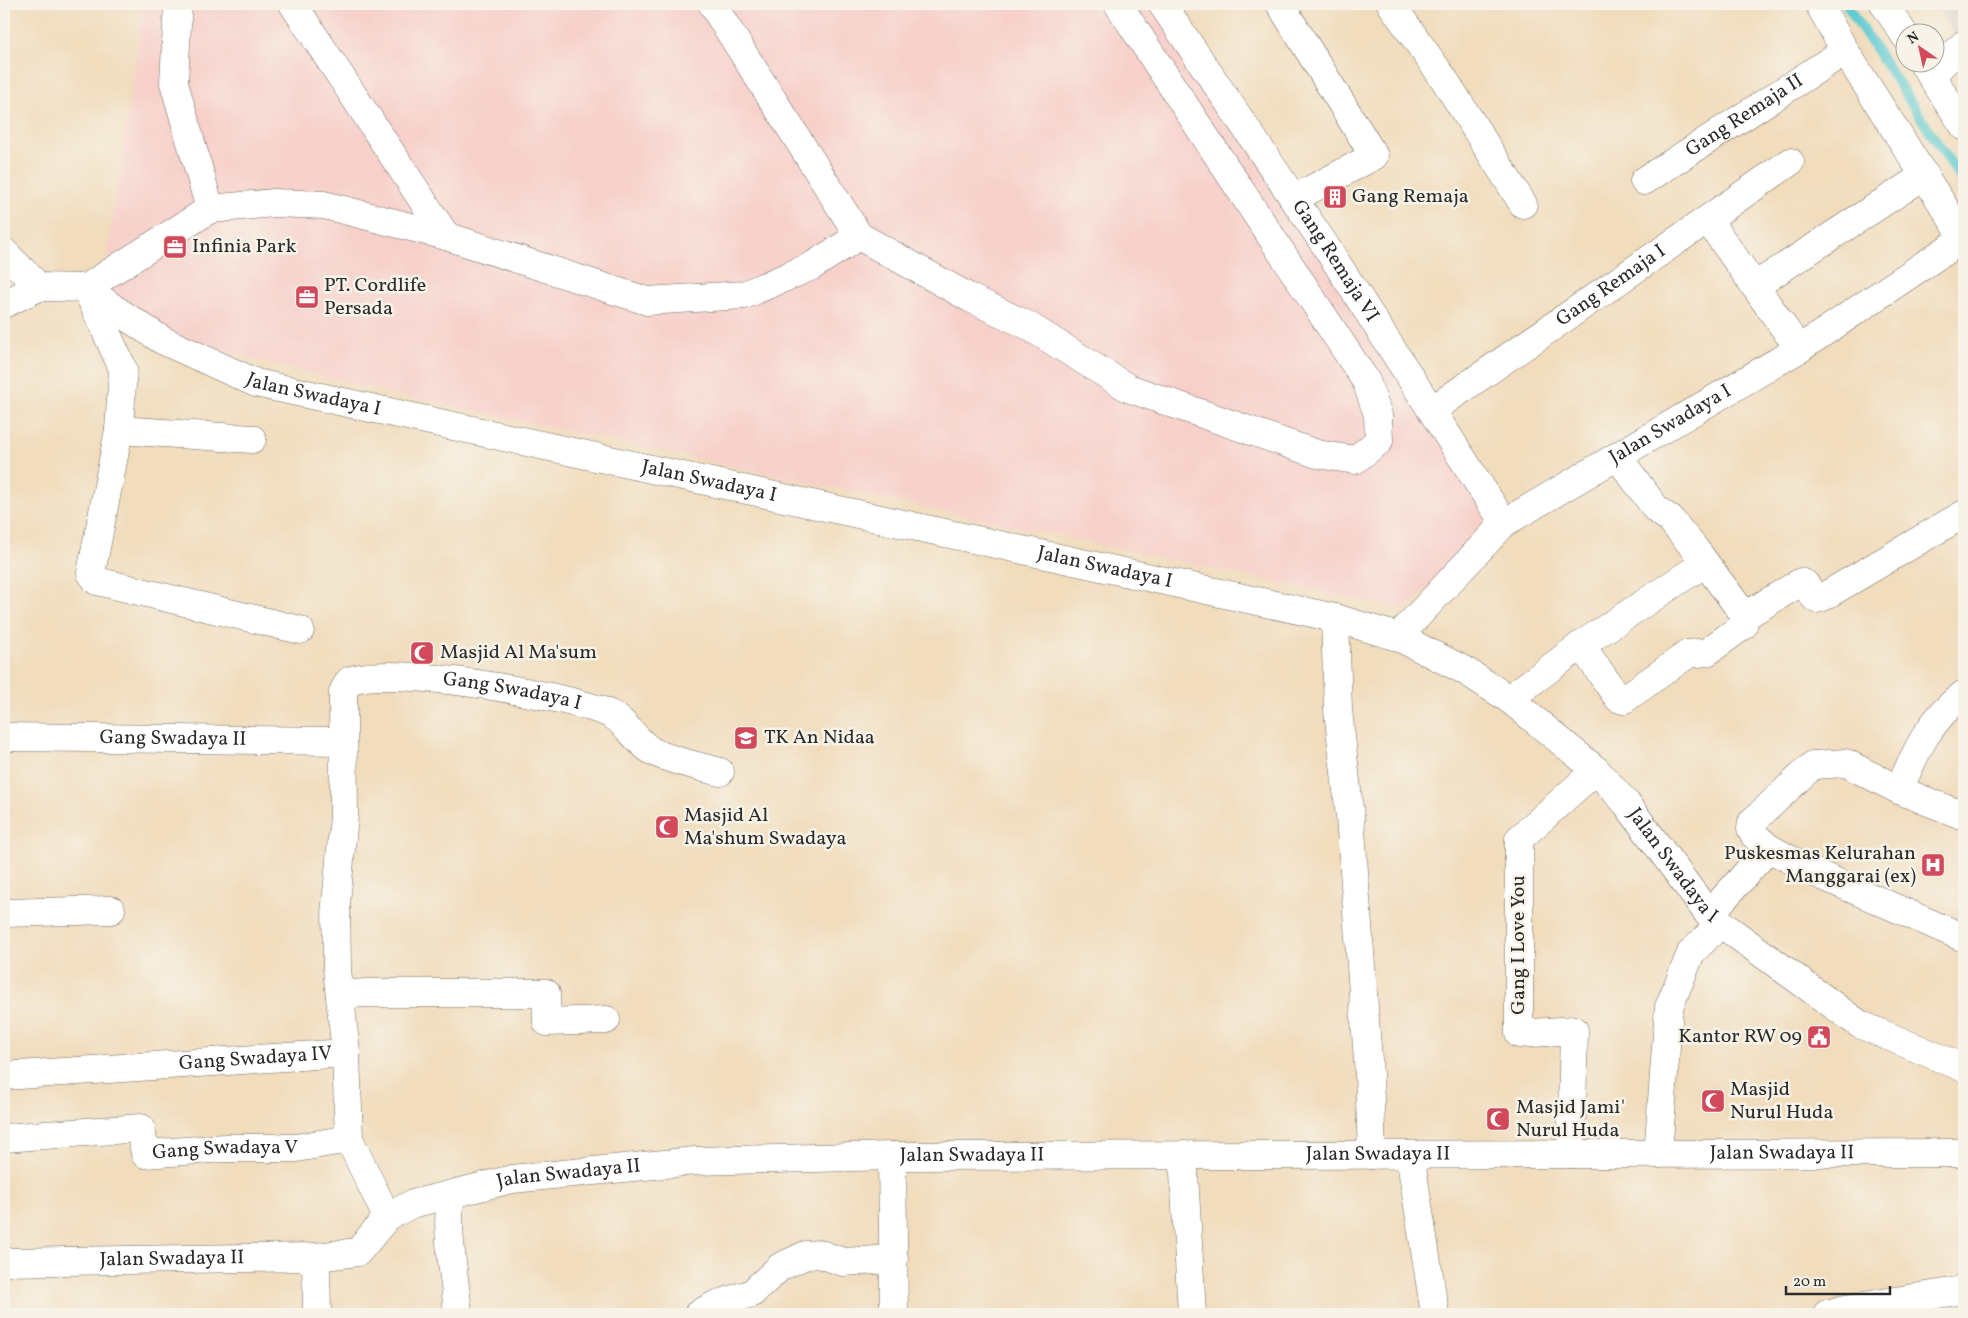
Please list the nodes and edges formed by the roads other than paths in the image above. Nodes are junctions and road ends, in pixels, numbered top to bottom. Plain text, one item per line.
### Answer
1 (178, 4) edge
2 (293, 4) edge
3 (712, 4) edge
4 (1118, 4) edge
5 (1280, 4) edge
6 (1391, 4) edge
7 (1818, 4) edge
8 (1884, 4) edge
9 (1172, 7) edge
10 (1896, 22) edge
11 (1964, 44) edge
12 (1845, 51) junction
13 (1946, 56) edge
14 (1928, 72) edge
15 (1964, 126) edge
16 (1790, 162) dead end
17 (1925, 175) junction
18 (1644, 181) dead end
19 (1293, 198) junction
20 (1523, 204) dead end
21 (210, 209) junction
22 (1708, 220) junction
23 (446, 236) junction
24 (859, 236) junction
25 (1964, 238) edge
26 (4, 252) edge
27 (1755, 286) junction
28 (39, 287) junction
29 (86, 288) junction
30 (4, 304) edge
31 (1799, 350) junction
32 (1432, 410) junction
33 (119, 430) junction
34 (252, 439) dead end
35 (1618, 457) junction
36 (1964, 514) edge
37 (1504, 523) junction
38 (1704, 563) junction
39 (1745, 616) junction
40 (1335, 618) junction
41 (300, 630) dead end
42 (1398, 637) junction
43 (1581, 645) junction
44 (1964, 694) edge
45 (1509, 699) junction
46 (4, 737) edge
47 (342, 741) junction
48 (1596, 770) junction
49 (720, 772) dead end
50 (1899, 790) junction
51 (1964, 816) edge
52 (1769, 848) junction
53 (111, 910) dead end
54 (4, 912) edge
55 (1715, 919) junction
56 (1964, 938) edge
57 (340, 995) junction
58 (606, 1020) dead end
59 (346, 1053) junction
60 (1964, 1068) edge
61 (4, 1076) edge
62 (4, 1138) edge
63 (349, 1139) junction
64 (1964, 1153) edge
65 (1410, 1154) junction
66 (1571, 1154) junction
67 (1658, 1154) junction
68 (1183, 1155) junction
69 (1372, 1155) junction
70 (892, 1156) junction
71 (451, 1195) junction
72 (387, 1217) junction
73 (316, 1257) junction
74 (894, 1259) junction
75 (4, 1262) edge
76 (1964, 1290) edge
77 (1839, 1312) edge
78 (317, 1314) edge
79 (458, 1314) edge
80 (698, 1314) edge
81 (894, 1314) edge
82 (1192, 1314) edge
83 (1434, 1314) edge

1 - 21 street
2 - 23 street
3 - 24 street
4 - 24 street
5 - 19 street
6 - 20 street
7 - 12 street
8 - 10 street
9 - 19 street, Gang Remaja VI
11 - 13 street
12 - 17 street
12 - 18 street, Gang Remaja II
14 - 15 street
16 - 22 street, Gang Remaja I
17 - 25 street
17 - 27 street
19 - 32 street, Gang Remaja VI
21 - 23 street
21 - 29 street
22 - 27 street
22 - 32 street, Gang Remaja I
23 - 24 street
25 - 31 street, Jalan Swadaya I
26 - 28 street
27 - 31 street
28 - 29 street
28 - 30 street
29 - 33 street
29 - 40 street, Jalan Swadaya I
31 - 35 street, Jalan Swadaya I
32 - 37 street, Gang Remaja VI
33 - 34 street
33 - 41 street
35 - 37 street, Jalan Swadaya I
35 - 38 street
36 - 39 street
37 - 42 street, Jalan Swadaya I
38 - 39 street
38 - 43 street
39 - 43 street
40 - 42 street, Jalan Swadaya I
40 - 69 street
42 - 45 street, Jalan Swadaya I
43 - 45 street
44 - 50 street
45 - 48 street, Jalan Swadaya I
46 - 47 street, Gang Swadaya II
47 - 49 street, Gang Swadaya I
47 - 57 street, Gang Swadaya IV
48 - 55 street, Jalan Swadaya I
48 - 66 street, Gang I Love You
50 - 51 street
50 - 52 street
52 - 55 street
52 - 56 street
53 - 54 street
55 - 60 street, Jalan Swadaya I
55 - 67 street
57 - 58 street
57 - 59 street, Gang Swadaya IV
59 - 61 street, Gang Swadaya IV
59 - 63 street
62 - 63 street, Gang Swadaya V
63 - 72 street
64 - 67 street, Jalan Swadaya II
65 - 66 street, Jalan Swadaya II
65 - 69 street, Jalan Swadaya II
65 - 83 street
66 - 67 street, Jalan Swadaya II
68 - 69 street, Jalan Swadaya II
68 - 70 street, Jalan Swadaya II
68 - 82 street
70 - 71 street, Jalan Swadaya II
70 - 74 street
71 - 72 street, Jalan Swadaya II
71 - 79 street
72 - 73 street, Jalan Swadaya II
73 - 75 street, Jalan Swadaya II
73 - 78 street
74 - 80 street
74 - 81 street
76 - 77 street

